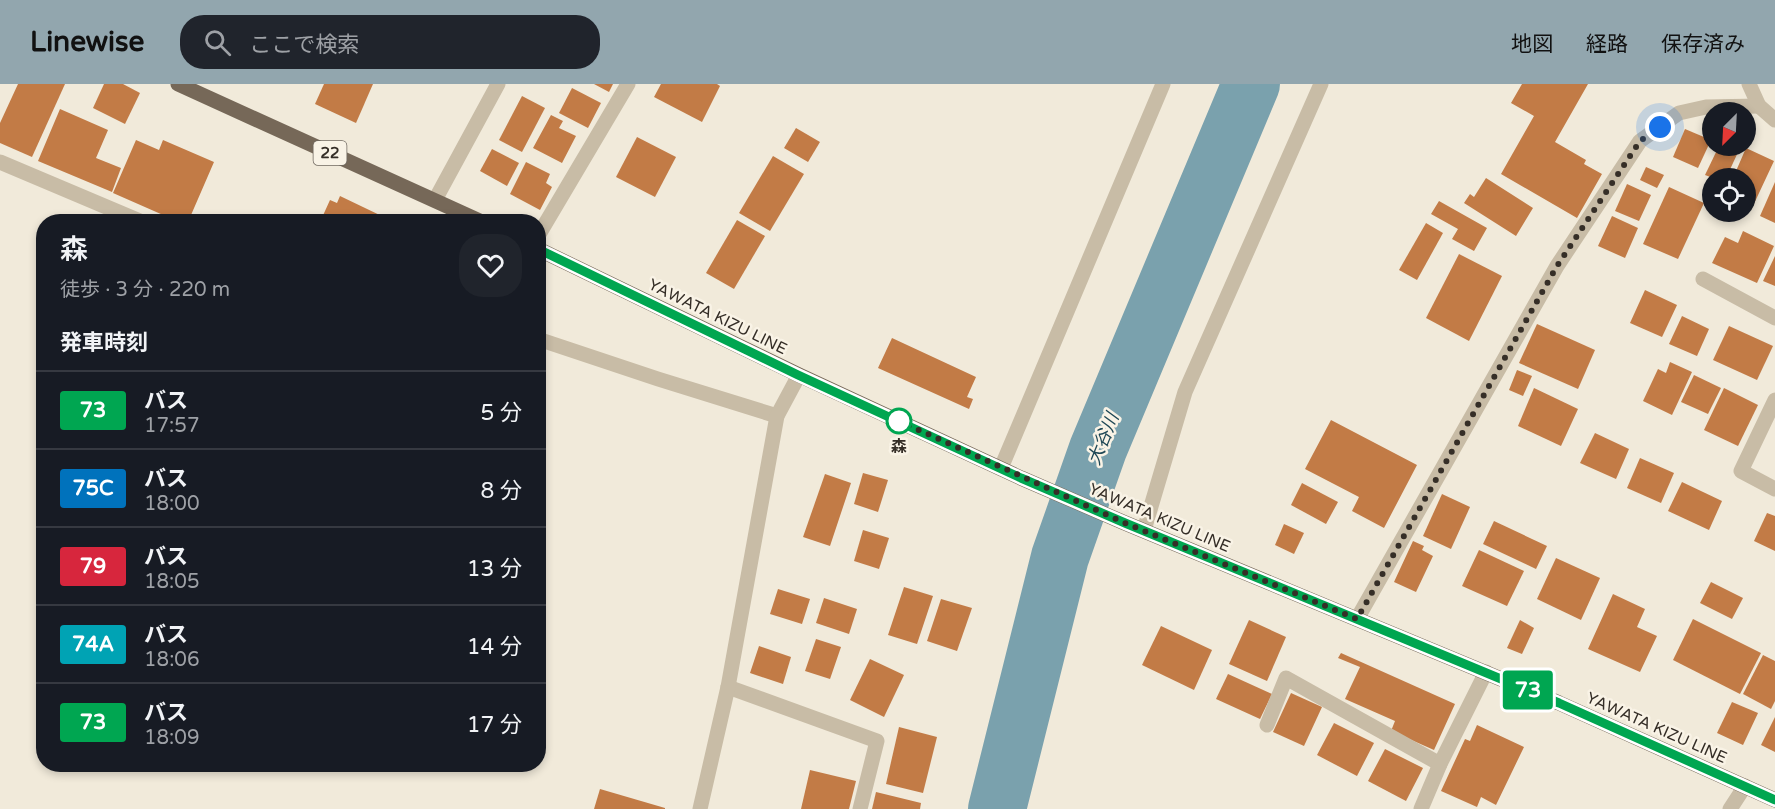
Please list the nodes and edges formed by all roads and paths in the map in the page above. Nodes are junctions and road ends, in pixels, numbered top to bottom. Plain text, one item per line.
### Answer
1 (178, 84) edge
2 (498, 84) edge
3 (628, 84) edge
4 (1163, 84) edge
5 (1321, 84) edge
6 (1749, 84) edge
7 (1759, 106) junction
8 (1775, 120) edge
9 (0, 162) edge
10 (435, 200) junction
11 (123, 214) edge
12 (465, 214) edge
13 (546, 222) edge
14 (546, 253) edge
15 (1703, 279) dead end
16 (1775, 318) edge
17 (546, 342) edge
18 (798, 375) junction
19 (1775, 400) edge
20 (777, 416) junction
21 (1001, 468) junction
22 (1775, 489) edge
23 (1144, 530) junction
24 (1357, 619) junction
25 (1486, 672) junction
26 (728, 687) junction
27 (1267, 725) dead end
28 (1440, 764) junction
29 (1745, 786) junction
30 (1775, 800) edge
31 (700, 809) edge
32 (860, 809) edge
33 (1421, 809) edge
34 (1730, 809) edge

1 - 10 main road, 22
2 - 10 street
3 - 13 street
4 - 21 street
5 - 23 street
6 - 7 street
7 - 8 street
7 - 24 street
9 - 11 street
10 - 12 main road, 22
14 - 18 main road, YAWATA KIZU LINE
15 - 16 street
17 - 20 street
18 - 20 street
18 - 21 main road, YAWATA KIZU LINE
19 - 22 street
20 - 26 street
21 - 23 main road, YAWATA KIZU LINE
23 - 24 main road, YAWATA KIZU LINE
24 - 25 main road, YAWATA KIZU LINE
25 - 28 street
25 - 29 main road, YAWATA KIZU LINE
26 - 31 street
26 - 32 street
27 - 28 street
28 - 33 street
29 - 30 main road, YAWATA KIZU LINE
29 - 34 street

